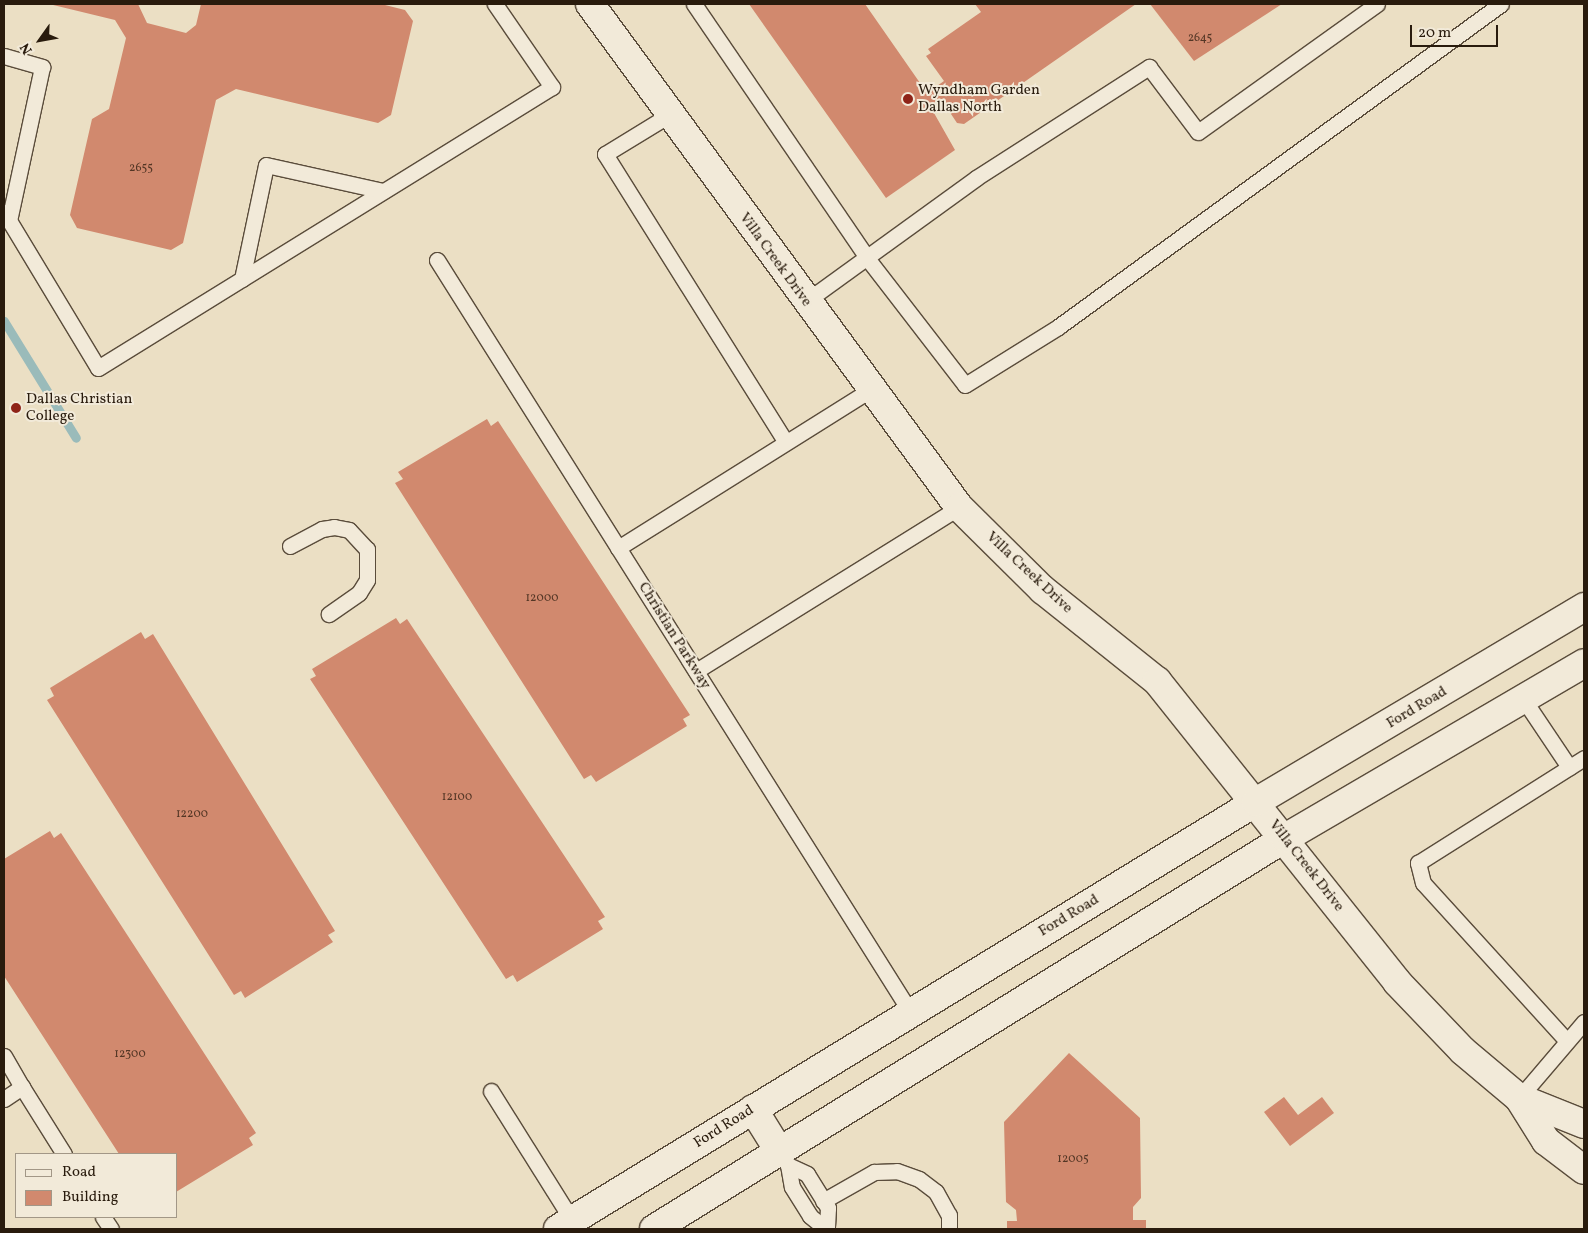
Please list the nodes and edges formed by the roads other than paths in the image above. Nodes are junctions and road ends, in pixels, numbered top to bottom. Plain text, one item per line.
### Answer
1 (495, 4) edge
2 (590, 4) edge
3 (694, 4) edge
4 (1377, 4) edge
5 (1501, 4) edge
6 (4, 56) edge
7 (669, 115) junction
8 (383, 191) junction
9 (6, 217) edge
10 (867, 258) junction
11 (437, 260) dead end
12 (242, 279) junction
13 (805, 302) junction
14 (871, 389) junction
15 (786, 442) junction
16 (959, 507) junction
17 (290, 546) dead end
18 (618, 548) junction
19 (1584, 607) edge
20 (329, 614) dead end
21 (1584, 663) edge
22 (696, 671) junction
23 (1524, 700) junction
24 (1584, 758) edge
25 (1569, 767) junction
26 (1256, 802) junction
27 (1285, 838) junction
28 (911, 1013) junction
29 (1584, 1022) edge
30 (1566, 1040) junction
31 (4, 1056) edge
32 (22, 1087) junction
33 (491, 1091) dead end
34 (1519, 1098) junction
35 (4, 1099) edge
36 (753, 1109) junction
37 (1584, 1124) edge
38 (63, 1153) edge
39 (784, 1158) junction
40 (1584, 1170) edge
41 (823, 1201) junction
42 (104, 1218) edge
43 (569, 1226) edge
44 (111, 1229) edge
45 (654, 1229) edge
46 (827, 1229) edge
47 (949, 1229) edge

1 - 8 lane
2 - 7 street, Villa Creek Drive
3 - 10 lane
4 - 10 lane
5 - 10 lane
6 - 9 lane
7 - 13 street, Villa Creek Drive
7 - 15 lane
8 - 12 lane
8 - 12 lane
9 - 12 lane
10 - 13 lane
11 - 18 lane, Christian Parkway
13 - 14 street, Villa Creek Drive
14 - 15 lane
14 - 16 street, Villa Creek Drive
15 - 18 lane
16 - 22 lane
16 - 26 street, Villa Creek Drive
17 - 20 lane
18 - 22 lane, Christian Parkway
19 - 26 street, Ford Road
21 - 23 street
22 - 28 lane, Christian Parkway
23 - 25 lane
23 - 27 street
24 - 25 lane
25 - 30 lane
26 - 27 street, Villa Creek Drive
26 - 28 street, Ford Road
27 - 34 street, Villa Creek Drive
27 - 39 street
28 - 36 street, Ford Road
29 - 30 lane
30 - 34 lane
31 - 32 lane
32 - 35 lane
32 - 38 lane
33 - 43 lane
34 - 37 street, Villa Creek Drive
34 - 40 street, Villa Creek Drive
36 - 39 street
36 - 43 street, Ford Road
39 - 41 lane
39 - 45 street
39 - 46 lane
41 - 46 lane
41 - 47 lane
42 - 44 lane

